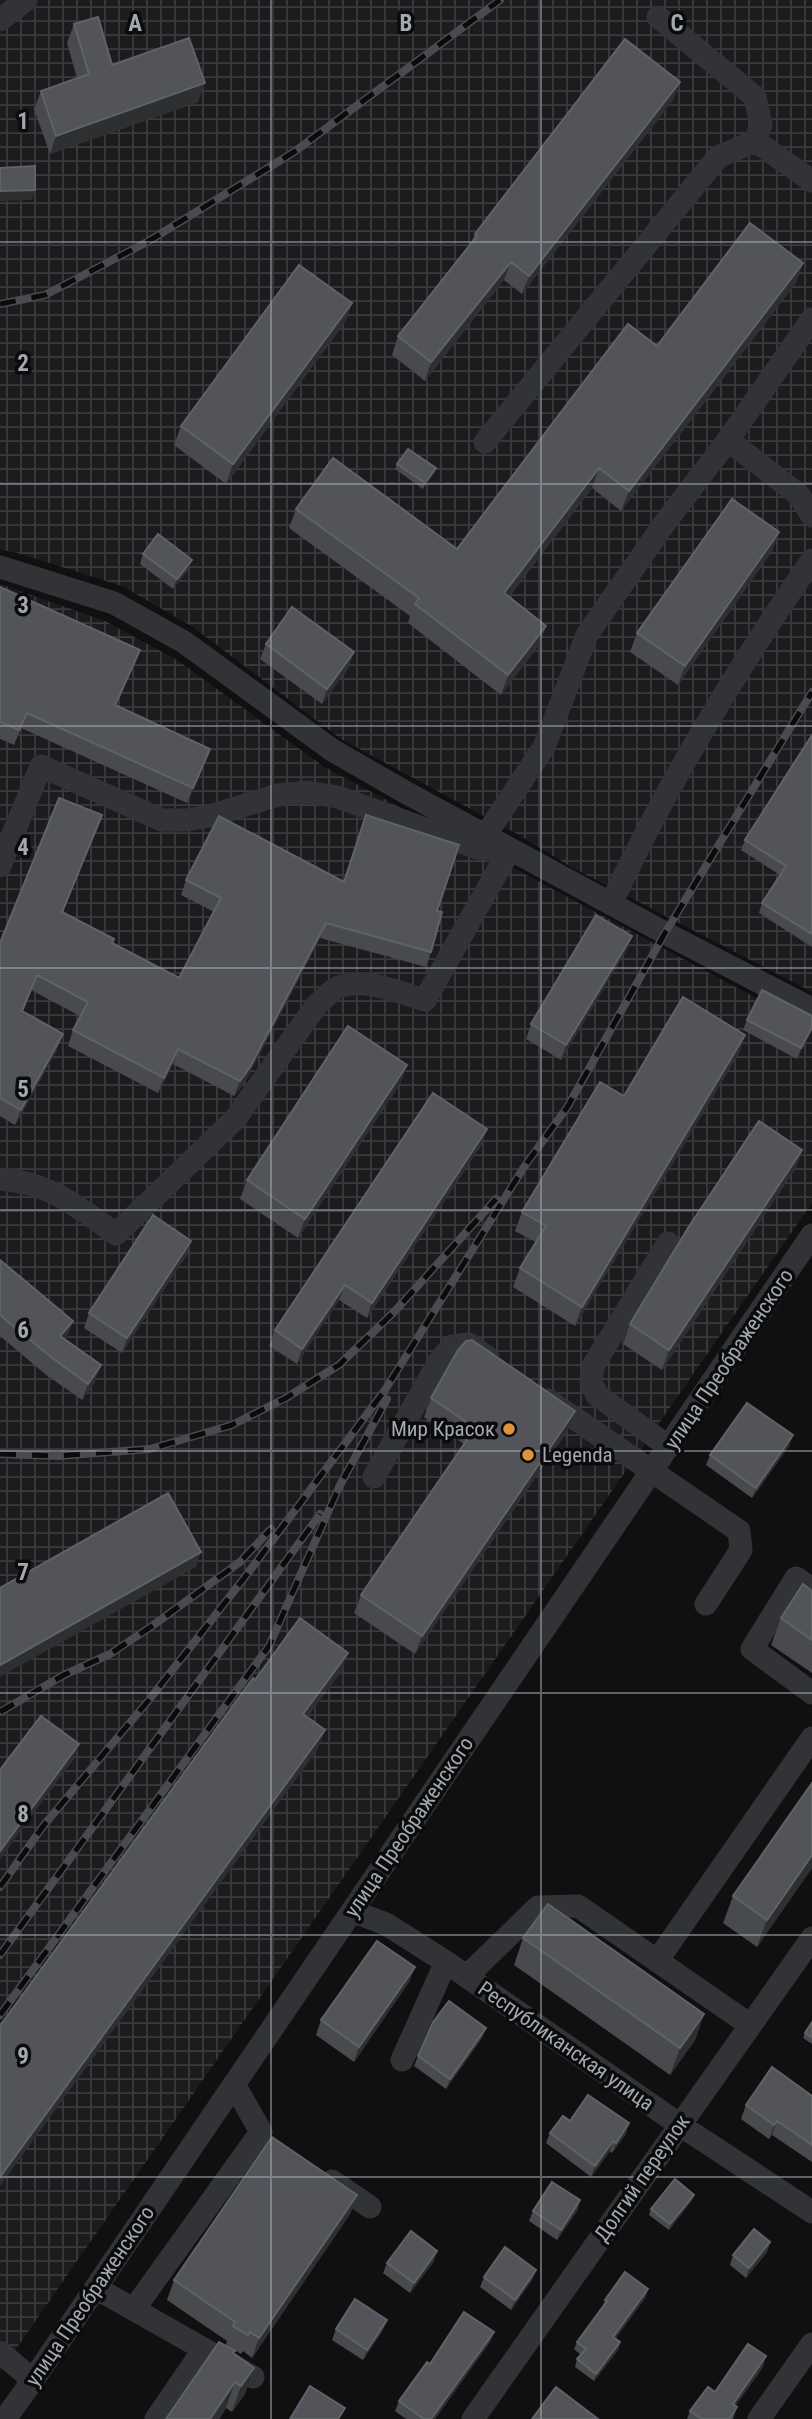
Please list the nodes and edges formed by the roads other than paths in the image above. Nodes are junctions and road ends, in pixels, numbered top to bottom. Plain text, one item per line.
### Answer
1 (26, 0) edge
2 (658, 17) dead end
3 (0, 20) edge
4 (755, 141) junction
5 (812, 181) edge
6 (812, 319) edge
7 (728, 440) junction
8 (485, 442) dead end
9 (812, 516) edge
10 (812, 560) edge
11 (0, 567) edge
12 (485, 836) junction
13 (510, 849) junction
14 (0, 866) edge
15 (611, 904) junction
16 (812, 1009) edge
17 (0, 1179) edge
18 (812, 1235) edge
19 (668, 1243) dead end
20 (502, 1367) edge
21 (535, 1390) edge
22 (669, 1447) junction
23 (653, 1471) junction
24 (374, 1477) dead end
25 (812, 1589) edge
26 (706, 1604) dead end
27 (812, 1693) edge
28 (812, 1738) edge
29 (352, 1910) junction
30 (812, 1938) edge
31 (657, 1961) junction
32 (446, 1962) junction
33 (467, 1976) junction
34 (750, 2025) junction
35 (401, 2060) dead end
36 (234, 2084) junction
37 (680, 2125) junction
38 (261, 2132) junction
39 (282, 2147) edge
40 (315, 2169) edge
41 (370, 2207) dead end
42 (812, 2212) edge
43 (96, 2288) junction
44 (134, 2309) junction
45 (812, 2344) edge
46 (204, 2348) junction
47 (0, 2352) edge
48 (253, 2377) edge
49 (33, 2380) junction
50 (5, 2419) edge
51 (156, 2419) edge
52 (473, 2419) edge
53 (758, 2419) edge

1 - 3 street
2 - 4 street
4 - 5 street
4 - 8 street
6 - 7 street
7 - 9 street
7 - 12 street
10 - 15 street
11 - 12 street
12 - 13 street
13 - 14 street
13 - 15 street
13 - 17 street
15 - 16 street
18 - 22 street, улица Преображенского
19 - 22 street
20 - 24 street
21 - 23 street
22 - 23 street, улица Преображенского
23 - 26 street
23 - 29 street, улица Преображенского
25 - 27 street
28 - 31 street
29 - 32 street, Республиканская улица
29 - 36 street, улица Преображенского
30 - 34 street, Долгий переулок
31 - 33 street
31 - 34 street
32 - 33 street, Республиканская улица
32 - 35 street
33 - 37 street, Республиканская улица
34 - 37 street, Долгий переулок
36 - 38 street
36 - 43 street, улица Преображенского
37 - 42 street, Республиканская улица
37 - 52 street, Долгий переулок
38 - 39 street
38 - 44 street
40 - 41 street
43 - 44 street
43 - 49 street, улица Преображенского
44 - 46 street
45 - 53 street
46 - 48 street
46 - 51 street
47 - 49 street
49 - 50 street, улица Преображенского

